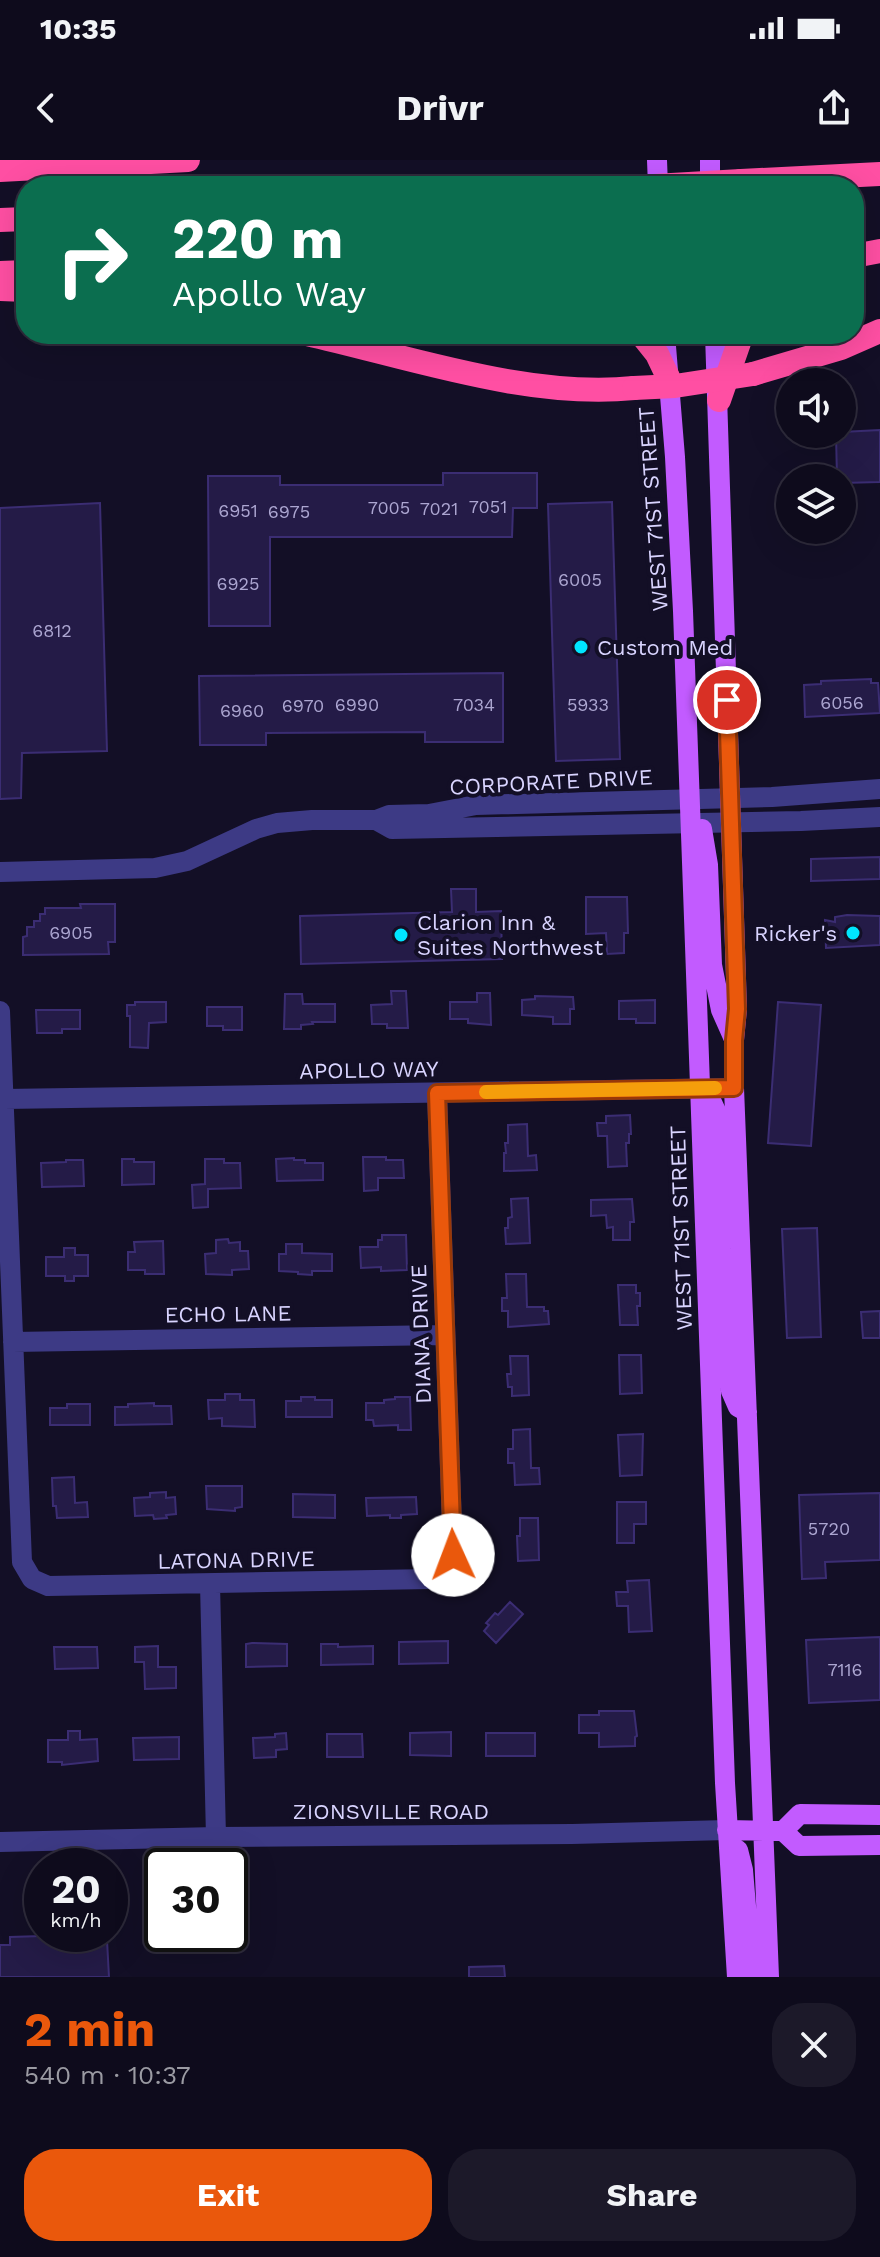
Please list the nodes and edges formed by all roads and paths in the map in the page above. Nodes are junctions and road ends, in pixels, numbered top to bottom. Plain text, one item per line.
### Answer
1 (188, 160) edge
2 (0, 170) edge
3 (880, 174) edge
4 (840, 176) edge
5 (351, 344) edge
6 (649, 344) edge
7 (666, 344) edge
8 (716, 344) edge
9 (739, 344) edge
10 (848, 344) edge
11 (668, 377) junction
12 (719, 400) junction
13 (880, 789) edge
14 (730, 798) junction
15 (690, 799) junction
16 (880, 817) edge
17 (376, 820) junction
18 (731, 822) junction
19 (696, 823) junction
20 (0, 872) edge
21 (0, 1011) edge
22 (734, 1040) junction
23 (734, 1088) junction
24 (700, 1089) junction
25 (437, 1093) junction
26 (4, 1099) junction
27 (704, 1195) junction
28 (742, 1279) junction
29 (444, 1335) junction
30 (13, 1342) junction
31 (747, 1412) junction
32 (447, 1571) joint
33 (210, 1584) junction
34 (880, 1815) edge
35 (727, 1830) junction
36 (762, 1830) junction
37 (783, 1831) junction
38 (216, 1837) junction
39 (0, 1842) edge
40 (880, 1845) edge
41 (737, 1977) edge
42 (752, 1977) edge
43 (769, 1977) edge

1 - 2 highway
3 - 4 highway, bridge
5 - 10 highway, bridge
6 - 11 highway
7 - 11 main road, WEST 71ST STREET
8 - 12 main road
9 - 12 highway
11 - 15 main road, WEST 71ST STREET
12 - 14 main road
13 - 14 street, CORPORATE DRIVE
14 - 15 street, CORPORATE DRIVE
14 - 18 main road
15 - 17 street, CORPORATE DRIVE
15 - 19 main road, WEST 71ST STREET
16 - 18 street, CORPORATE DRIVE
17 - 19 street, CORPORATE DRIVE
17 - 20 street, CORPORATE DRIVE
18 - 19 street, CORPORATE DRIVE
18 - 22 main road
19 - 22 main road
19 - 24 main road, WEST 71ST STREET
21 - 26 street
22 - 23 main road
23 - 24 street, APOLLO WAY
23 - 28 main road
24 - 25 street, APOLLO WAY
24 - 27 main road, WEST 71ST STREET
24 - 28 main road
25 - 26 street, APOLLO WAY
25 - 29 street, DIANA DRIVE
26 - 30 street
27 - 31 main road
27 - 35 main road, WEST 71ST STREET
28 - 31 main road
29 - 30 street, ECHO LANE
29 - 32 street, DIANA DRIVE
30 - 33 street, LATONA DRIVE
31 - 36 main road
32 - 33 street, LATONA DRIVE
33 - 38 street
34 - 37 main road, ZIONSVILLE ROAD
35 - 36 main road, ZIONSVILLE ROAD
35 - 38 street, ZIONSVILLE ROAD
35 - 41 main road, WEST 71ST STREET
35 - 42 main road
36 - 37 main road, ZIONSVILLE ROAD
36 - 43 main road
37 - 40 main road, ZIONSVILLE ROAD
38 - 39 street, ZIONSVILLE ROAD

